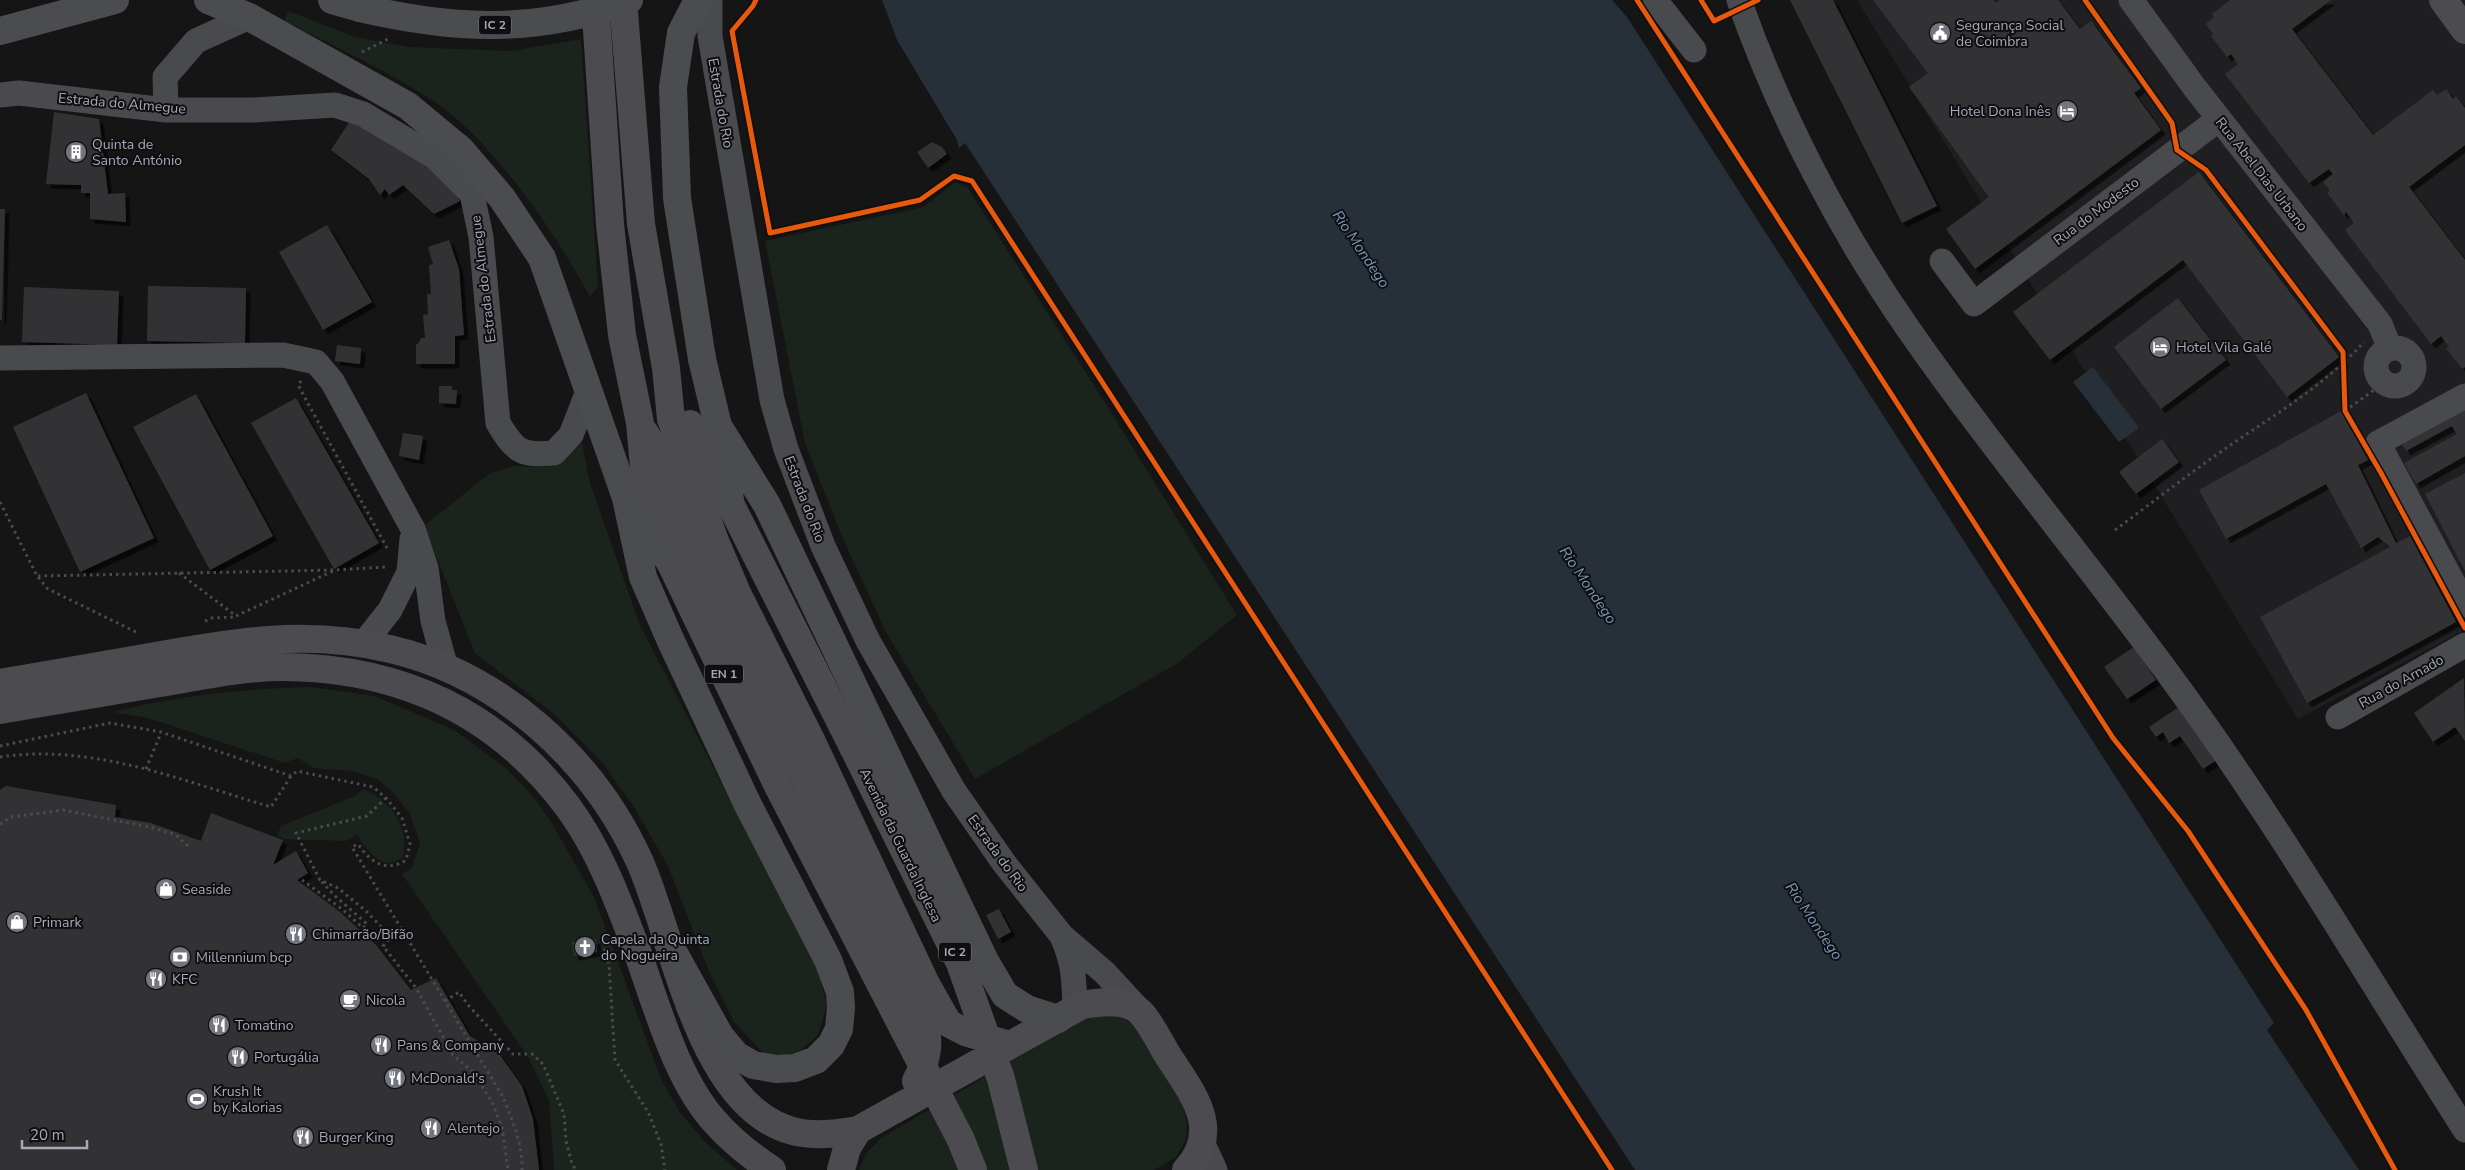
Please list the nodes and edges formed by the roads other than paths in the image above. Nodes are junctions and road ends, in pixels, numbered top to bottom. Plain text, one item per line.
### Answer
1 (115, 0) edge
2 (208, 0) edge
3 (332, 0) edge
4 (595, 0) edge
5 (623, 0) edge
6 (629, 0) edge
7 (698, 0) edge
8 (710, 0) edge
9 (1655, 0) edge
10 (1739, 0) edge
11 (2131, 0) edge
12 (2443, 0) edge
13 (249, 18) junction
14 (2465, 30) edge
15 (0, 31) edge
16 (1687, 58) road end
17 (0, 95) edge
18 (166, 110) junction
19 (2219, 119) junction
20 (1942, 261) dead end
21 (0, 358) edge
22 (666, 368) junction
23 (2384, 382) road end
24 (588, 391) junction
25 (2465, 396) edge
26 (640, 423) junction
27 (718, 426) junction
28 (626, 498) junction
29 (731, 506) junction
30 (414, 529) junction
31 (670, 562) junction
32 (2465, 605) edge
33 (364, 643) junction
34 (2465, 645) edge
35 (446, 668) junction
36 (0, 682) edge
37 (0, 710) edge
38 (2338, 717) dead end
39 (1062, 936) junction
40 (670, 946) junction
41 (1140, 1012) junction
42 (1066, 1014) junction
43 (1010, 1045) junction
44 (904, 1103) junction
45 (858, 1130) junction
46 (2465, 1130) edge
47 (1203, 1144) junction
48 (772, 1170) edge
49 (841, 1170) edge
50 (973, 1170) edge
51 (1024, 1170) edge
52 (1186, 1170) edge
53 (1215, 1170) edge

1 - 15 highway
2 - 13 highway
3 - 6 highway, IC 2, bridge
4 - 26 main road
5 - 22 main road
7 - 27 highway, bridge
8 - 39 street, Estrada do Rio
9 - 16 street
10 - 46 street
11 - 19 street, Rua Abel Dias Urbano
12 - 14 main road
13 - 18 street
13 - 24 highway
17 - 18 street, Estrada do Almegue
18 - 24 street, Estrada do Almegue
19 - 20 street, Rua do Modesto
19 - 23 street, Rua Abel Dias Urbano
21 - 30 street
22 - 29 main road, Avenida da Guarda Inglesa
22 - 43 main road
24 - 28 highway
25 - 32 street
26 - 31 main road
26 - 44 main road
27 - 29 highway
27 - 42 highway
28 - 31 highway
28 - 40 highway
29 - 51 main road, Avenida da Guarda Inglesa / IC 2, bridge
30 - 33 street
30 - 35 street
31 - 50 main road, EN 1, bridge
33 - 35 main road
33 - 36 main road
34 - 38 street, Rua do Arnado
35 - 40 main road
37 - 48 main road
39 - 41 street, Estrada do Rio
39 - 42 street, Estrada do Rio
40 - 45 main road
41 - 42 main road
41 - 47 main road
42 - 43 main road
43 - 44 main road
44 - 45 main road
45 - 49 main road
47 - 52 main road
47 - 53 street

